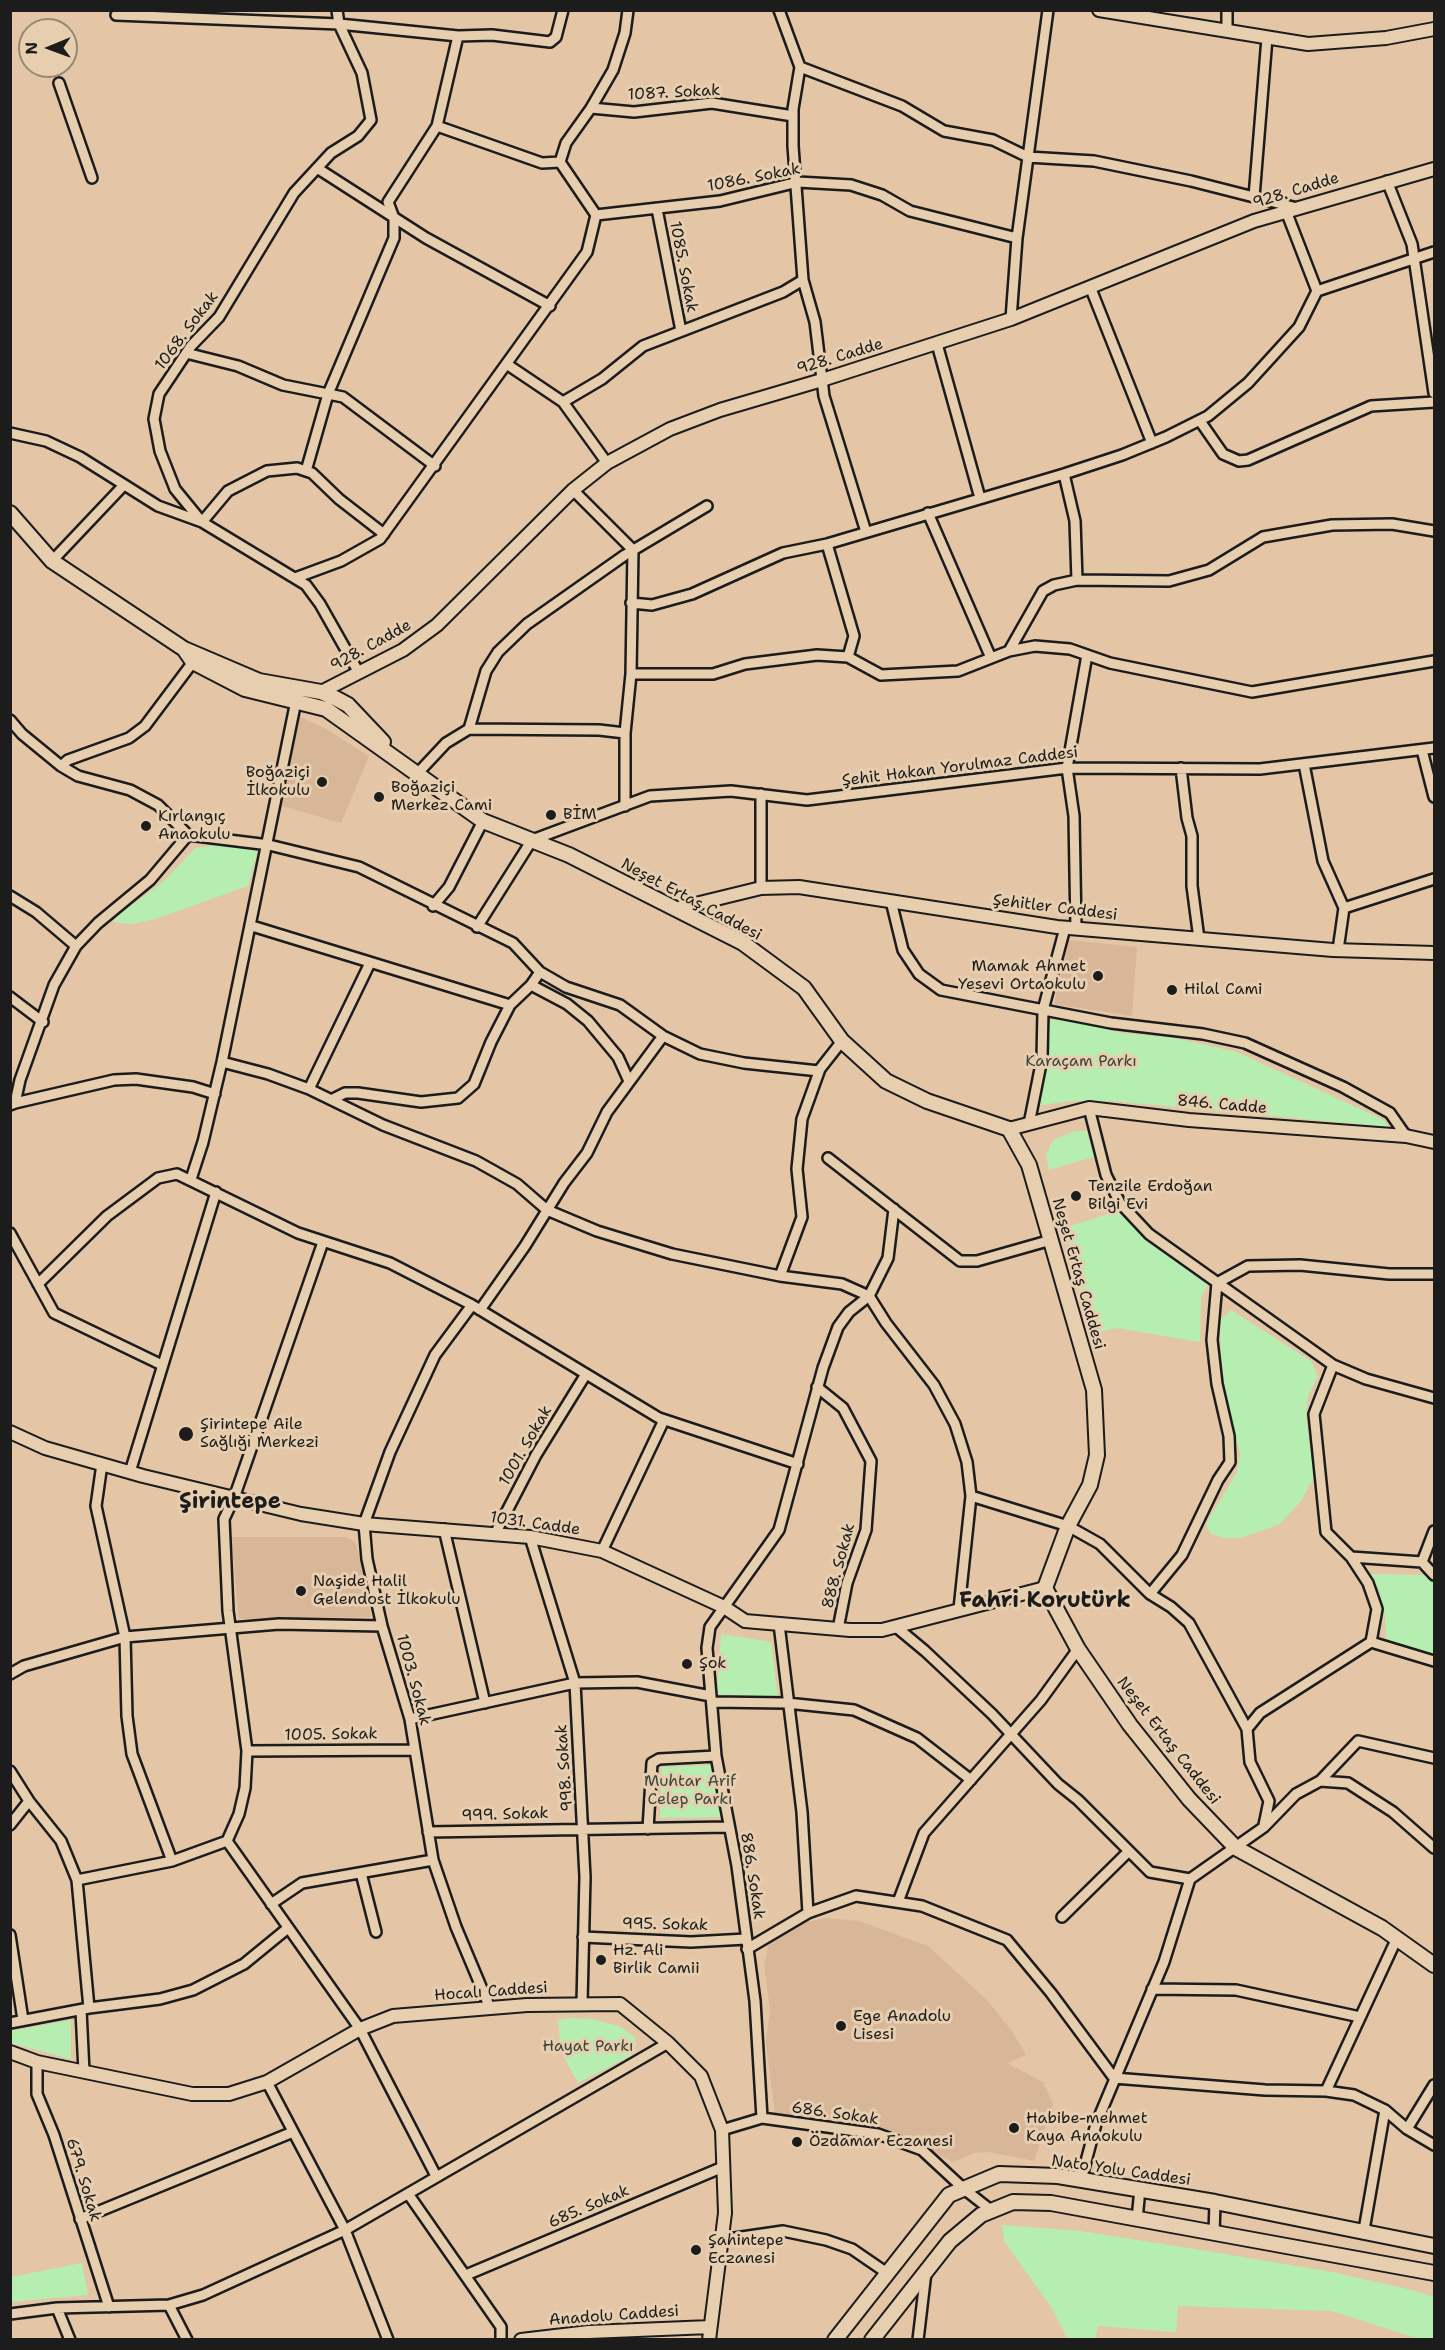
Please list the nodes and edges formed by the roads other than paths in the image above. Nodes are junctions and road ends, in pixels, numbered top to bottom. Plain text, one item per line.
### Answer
1 (337, 10) edge
2 (563, 10) edge
3 (628, 10) edge
4 (779, 10) edge
5 (1048, 10) edge
6 (1099, 10) edge
7 (1227, 10) edge
8 (116, 15) dead end
9 (339, 24) junction
10 (1227, 30) junction
11 (1434, 30) edge
12 (458, 36) junction
13 (1267, 38) junction
14 (800, 67) junction
15 (58, 83) dead end
16 (591, 108) junction
17 (793, 116) junction
18 (437, 126) junction
19 (1028, 157) junction
20 (560, 162) junction
21 (317, 168) junction
22 (1434, 169) edge
23 (92, 178) dead end
24 (798, 182) junction
25 (1387, 182) junction
26 (1254, 197) junction
27 (657, 209) junction
28 (1292, 210) junction
29 (596, 215) junction
30 (394, 218) junction
31 (1017, 238) junction
32 (1434, 252) edge
33 (1414, 259) junction
34 (803, 280) junction
35 (1090, 289) junction
36 (1317, 291) junction
37 (550, 306) junction
38 (1011, 319) junction
39 (681, 331) junction
40 (937, 344) junction
41 (186, 353) junction
42 (508, 365) junction
43 (822, 381) junction
44 (1434, 393) edge
45 (328, 394) junction
46 (563, 402) junction
47 (1434, 402) edge
48 (1200, 421) junction
49 (10, 433) edge
50 (1152, 442) junction
51 (607, 463) junction
52 (435, 466) junction
53 (306, 471) junction
54 (1064, 474) junction
55 (123, 486) junction
56 (573, 490) junction
57 (980, 498) junction
58 (707, 506) dead end
59 (10, 513) edge
60 (928, 513) junction
61 (202, 522) junction
62 (1434, 531) edge
63 (866, 532) junction
64 (384, 534) junction
65 (827, 544) junction
66 (633, 550) junction
67 (52, 561) junction
68 (295, 578) junction
69 (1077, 580) junction
70 (631, 603) junction
71 (184, 649) junction
72 (1009, 651) junction
73 (1087, 655) junction
74 (848, 657) junction
75 (991, 658) junction
76 (1434, 661) edge
77 (193, 662) junction
78 (359, 674) junction
79 (631, 674) junction
80 (321, 692) junction
81 (300, 702) junction
82 (10, 720) edge
83 (469, 729) junction
84 (625, 733) junction
85 (1434, 748) edge
86 (1422, 750) junction
87 (402, 763) junction
88 (1304, 764) junction
89 (61, 766) junction
90 (1067, 768) junction
91 (1181, 768) junction
92 (417, 774) junction
93 (761, 794) junction
94 (1434, 797) edge
95 (625, 806) junction
96 (483, 820) junction
97 (188, 835) junction
98 (532, 840) junction
99 (269, 845) junction
100 (1434, 879) edge
101 (761, 888) junction
102 (10, 896) edge
103 (891, 901) junction
104 (433, 906) junction
105 (1344, 908) junction
106 (675, 909) junction
107 (252, 926) junction
108 (477, 927) junction
109 (1070, 928) junction
110 (1199, 939) junction
111 (76, 946) junction
112 (1338, 950) junction
113 (1434, 952) edge
114 (370, 963) junction
115 (540, 972) junction
116 (531, 985) junction
117 (10, 997) edge
118 (510, 1005) junction
119 (1043, 1010) junction
120 (43, 1022) junction
121 (663, 1036) junction
122 (842, 1041) junction
123 (222, 1062) junction
124 (819, 1071) junction
125 (629, 1081) junction
126 (309, 1089) junction
127 (215, 1094) junction
128 (333, 1099) junction
129 (13, 1104) edge
130 (1089, 1108) junction
131 (1029, 1124) junction
132 (1009, 1129) junction
133 (1406, 1136) junction
134 (1434, 1142) edge
135 (828, 1158) dead end
136 (191, 1179) junction
137 (216, 1192) junction
138 (894, 1209) junction
139 (547, 1210) junction
140 (10, 1233) edge
141 (1051, 1240) junction
142 (323, 1242) junction
143 (1434, 1274) edge
144 (780, 1276) junction
145 (1217, 1283) junction
146 (38, 1284) junction
147 (869, 1296) junction
148 (476, 1308) junction
149 (162, 1365) junction
150 (1333, 1365) junction
151 (586, 1374) junction
152 (817, 1387) junction
153 (1434, 1398) edge
154 (664, 1420) junction
155 (10, 1432) edge
156 (102, 1464) junction
157 (798, 1464) junction
158 (130, 1472) junction
159 (971, 1496) junction
160 (234, 1498) junction
161 (364, 1524) junction
162 (1068, 1526) junction
163 (444, 1529) junction
164 (1434, 1531) edge
165 (495, 1534) junction
166 (530, 1537) junction
167 (602, 1551) junction
168 (1351, 1557) junction
169 (1422, 1562) junction
170 (1434, 1575) edge
171 (1044, 1588) junction
172 (1150, 1594) junction
173 (724, 1607) junction
174 (959, 1609) junction
175 (779, 1624) junction
176 (382, 1626) junction
177 (895, 1626) junction
178 (230, 1629) junction
179 (838, 1629) junction
180 (125, 1637) junction
181 (1371, 1642) junction
182 (1078, 1649) junction
183 (1434, 1661) edge
184 (10, 1674) edge
185 (574, 1683) junction
186 (711, 1699) junction
187 (485, 1702) junction
188 (787, 1703) junction
189 (410, 1719) junction
190 (1247, 1729) junction
191 (1011, 1734) junction
192 (415, 1750) junction
193 (248, 1751) junction
194 (716, 1756) junction
195 (1434, 1758) edge
196 (10, 1771) edge
197 (971, 1780) junction
198 (1320, 1781) junction
199 (29, 1801) junction
200 (10, 1825) edge
201 (729, 1827) junction
202 (1264, 1827) junction
203 (584, 1828) junction
204 (648, 1828) junction
205 (428, 1832) junction
206 (227, 1841) junction
207 (1236, 1848) junction
208 (1434, 1848) edge
209 (1128, 1852) junction
210 (433, 1860) junction
211 (172, 1861) junction
212 (361, 1873) junction
213 (1190, 1879) junction
214 (77, 1880) junction
215 (898, 1902) junction
216 (271, 1904) junction
217 (808, 1913) junction
218 (1062, 1917) dead end
219 (288, 1928) junction
220 (376, 1932) dead end
221 (10, 1935) edge
222 (583, 1937) junction
223 (1397, 1938) junction
224 (747, 1944) junction
225 (1434, 1965) edge
226 (1152, 1989) junction
227 (582, 2003) junction
228 (490, 2008) junction
229 (85, 2009) junction
230 (1360, 2018) junction
231 (23, 2020) junction
232 (10, 2023) edge
233 (360, 2029) junction
234 (668, 2043) junction
235 (10, 2052) edge
236 (37, 2062) junction
237 (84, 2072) junction
238 (1114, 2078) junction
239 (267, 2082) junction
240 (1434, 2085) edge
241 (1326, 2091) junction
242 (1385, 2110) junction
243 (762, 2118) junction
244 (1407, 2129) junction
245 (722, 2130) junction
246 (293, 2132) junction
247 (1434, 2145) edge
248 (723, 2168) junction
249 (436, 2176) junction
250 (1081, 2180) junction
251 (964, 2189) junction
252 (1140, 2190) junction
253 (409, 2195) junction
254 (1215, 2202) junction
255 (992, 2211) junction
256 (80, 2219) junction
257 (1137, 2219) junction
258 (345, 2230) junction
259 (1364, 2230) junction
260 (1214, 2234) junction
261 (721, 2240) junction
262 (1434, 2246) edge
263 (927, 2270) junction
264 (887, 2273) junction
265 (1434, 2273) edge
266 (466, 2275) junction
267 (169, 2305) junction
268 (109, 2307) junction
269 (57, 2308) junction
270 (10, 2314) edge
271 (709, 2333) edge
272 (590, 2336) edge
273 (70, 2340) edge
274 (187, 2340) edge
275 (388, 2340) edge
276 (501, 2340) edge
277 (521, 2340) edge
278 (835, 2340) edge
279 (872, 2340) edge
280 (918, 2340) edge

1 - 9 street, 1068. Sokak
2 - 12 street
3 - 16 street
4 - 14 street
5 - 19 street
6 - 10 street
7 - 10 street
8 - 9 street
9 - 12 street
9 - 21 street, 1068. Sokak
10 - 13 street
11 - 13 street
12 - 18 street
13 - 26 street
14 - 17 street
14 - 19 street
15 - 23 street
16 - 17 street, 1087. Sokak
16 - 20 street
17 - 24 street
18 - 20 street
18 - 30 street
19 - 26 street
19 - 31 street
20 - 29 street
21 - 30 street
21 - 41 street, 1068. Sokak
22 - 25 street, 928. Cadde
24 - 27 street, 1086. Sokak
24 - 31 street, 1086. Sokak
24 - 34 street
25 - 28 street, 928. Cadde
25 - 33 street
26 - 28 street
27 - 29 street, 1086. Sokak
27 - 39 street, 1085. Sokak
28 - 35 street, 928. Cadde
28 - 36 street
29 - 37 street
30 - 37 street
30 - 45 street
31 - 38 street
32 - 33 street
33 - 36 street
33 - 44 street
34 - 39 street
34 - 43 street
35 - 38 street, 928. Cadde
35 - 50 street
36 - 48 street
37 - 42 street
38 - 40 street, 928. Cadde
39 - 46 street
40 - 43 street, 928. Cadde
40 - 57 street
41 - 45 street
41 - 61 street, 1068. Sokak
42 - 46 street
42 - 52 street
43 - 51 street, 928. Cadde
43 - 63 street
45 - 52 street
45 - 53 street
46 - 51 street
47 - 48 street
48 - 50 street
49 - 55 street
50 - 54 street
51 - 56 street, 928. Cadde
52 - 64 street
53 - 61 street
53 - 64 street
54 - 57 street
54 - 69 street
55 - 61 street
55 - 67 street
56 - 66 street
56 - 78 street, 928. Cadde
57 - 60 street
58 - 66 street
59 - 67 main road, Neşet Ertaş Caddesi
60 - 63 street
60 - 75 street
61 - 68 street, 1068. Sokak
62 - 69 street
63 - 65 street
64 - 68 street
65 - 70 street
65 - 74 street
66 - 70 street
66 - 83 street
67 - 71 main road, Neşet Ertaş Caddesi
68 - 78 street, 1068. Sokak
69 - 72 street
70 - 79 street
71 - 77 main road, Neşet Ertaş Caddesi
71 - 80 main road, Neşet Ertaş Caddesi
72 - 73 street
72 - 75 street
73 - 76 street
73 - 90 street
74 - 75 street
74 - 79 street
77 - 81 main road, Neşet Ertaş Caddesi
77 - 89 street
78 - 80 street, 928. Cadde
79 - 84 street
80 - 81 main road
80 - 87 main road, Neşet Ertaş Caddesi
81 - 87 main road, Neşet Ertaş Caddesi
81 - 99 street
82 - 89 street
83 - 84 street
83 - 92 street
84 - 95 street
85 - 86 street, Şehit Hakan Yorulmaz Caddesi
86 - 88 street, Şehit Hakan Yorulmaz Caddesi
86 - 94 street
87 - 92 main road, Neşet Ertaş Caddesi
88 - 91 street, Şehit Hakan Yorulmaz Caddesi
88 - 105 street
89 - 97 street
90 - 91 street, Şehit Hakan Yorulmaz Caddesi
90 - 93 street, Şehit Hakan Yorulmaz Caddesi
90 - 109 street
91 - 110 street
92 - 96 main road, Neşet Ertaş Caddesi
93 - 95 street, Şehit Hakan Yorulmaz Caddesi
93 - 101 street
95 - 98 street, Şehit Hakan Yorulmaz Caddesi
96 - 98 main road, Neşet Ertaş Caddesi
96 - 104 street
97 - 99 street
97 - 111 street
98 - 106 main road, Neşet Ertaş Caddesi
98 - 108 street
99 - 104 street
99 - 107 street
100 - 105 street
101 - 103 street, Şehitler Caddesi
101 - 106 street, Şehitler Caddesi
102 - 111 street
103 - 109 street, Şehitler Caddesi
103 - 119 street
104 - 108 street
105 - 112 street
106 - 122 main road, Neşet Ertaş Caddesi
107 - 114 street
107 - 123 street
108 - 115 street
109 - 110 street, Şehitler Caddesi
109 - 119 street
110 - 112 street, Şehitler Caddesi
111 - 120 street
112 - 113 street, Şehitler Caddesi
114 - 118 street
114 - 126 street
115 - 116 street
115 - 121 street
116 - 118 street
116 - 125 street
117 - 120 street
118 - 128 street
119 - 131 street
119 - 133 street
120 - 129 street
121 - 124 street
121 - 125 street, 1003. Sokak
122 - 124 street
122 - 132 main road, Neşet Ertaş Caddesi
123 - 126 street
123 - 127 street
124 - 144 street
125 - 139 street, 1003. Sokak
126 - 128 street
127 - 129 street
127 - 136 street
128 - 139 street
130 - 131 street, 846. Cadde
130 - 133 street, 846. Cadde
130 - 145 street
131 - 132 street, 846. Cadde
132 - 141 main road, Neşet Ertaş Caddesi
133 - 134 street, 846. Cadde
135 - 138 street
136 - 137 street
136 - 146 street
137 - 142 street
137 - 149 street
138 - 141 street
138 - 147 street
139 - 144 street
139 - 148 street, 1003. Sokak
140 - 146 street
141 - 162 main road, Neşet Ertaş Caddesi
142 - 148 street
142 - 160 street
143 - 145 street
144 - 147 street
145 - 150 street
145 - 172 street
146 - 149 street
147 - 152 street, 886. Sokak
147 - 159 street
148 - 151 street
148 - 161 street, 1003. Sokak
149 - 158 street
150 - 153 street
150 - 168 street
151 - 154 street
151 - 165 street, 1001. Sokak
152 - 157 street, 886. Sokak
152 - 179 street, 888. Sokak
154 - 157 street
154 - 167 street
155 - 156 street, 1031. Cadde
156 - 158 street, 1031. Cadde
156 - 180 street
157 - 173 street, 886. Sokak
158 - 160 street, 1031. Cadde
159 - 162 street
159 - 174 street
160 - 161 street, 1031. Cadde
160 - 178 street
161 - 163 street, 1031. Cadde
161 - 176 street, 1003. Sokak
162 - 171 main road, Neşet Ertaş Caddesi
162 - 172 street
163 - 165 street, 1031. Cadde
163 - 187 street
164 - 169 street
165 - 166 street, 1031. Cadde
166 - 167 street, 1031. Cadde
166 - 185 street, 998. Sokak
167 - 173 street, 1031. Cadde
168 - 169 street
168 - 181 street
169 - 170 street
171 - 174 street, 1031. Cadde
171 - 182 main road, Neşet Ertaş Caddesi
172 - 190 street
173 - 175 street, 1031. Cadde
173 - 186 street, 886. Sokak
174 - 177 street, 1031. Cadde
175 - 179 street, 1031. Cadde
175 - 188 street
176 - 178 street
176 - 189 street, 1003. Sokak
177 - 179 street, 1031. Cadde
177 - 191 street
178 - 180 street
178 - 193 street
180 - 184 street
180 - 211 street
181 - 183 street
181 - 190 street
182 - 191 street
182 - 207 main road, Neşet Ertaş Caddesi
185 - 186 street
185 - 187 street
185 - 203 street, 998. Sokak
186 - 188 street
186 - 194 street, 886. Sokak
187 - 189 street
188 - 197 street
188 - 217 street
189 - 192 street, 1003. Sokak
190 - 202 street
191 - 197 street
191 - 209 street
192 - 193 street, 1005. Sokak
192 - 205 street, 1003. Sokak
193 - 206 street
194 - 201 street, 886. Sokak
194 - 204 street
195 - 198 street
196 - 199 street
197 - 215 street
198 - 202 street
198 - 208 street
199 - 200 street
199 - 214 street
201 - 204 street, 999. Sokak
201 - 224 street, 886. Sokak
202 - 207 street
203 - 204 street, 999. Sokak
203 - 205 street, 999. Sokak
203 - 222 street, 998. Sokak
205 - 210 street, 1003. Sokak
206 - 211 street
206 - 216 street
207 - 213 street
207 - 223 main road, Neşet Ertaş Caddesi
209 - 213 street
209 - 218 street
210 - 212 street
210 - 228 street, 1003. Sokak
211 - 214 street
212 - 216 street
212 - 220 street
213 - 226 street
214 - 229 street
215 - 217 street
215 - 238 street
216 - 219 street
217 - 224 street
219 - 229 street
219 - 233 street
221 - 231 street
222 - 224 street, 995. Sokak
222 - 227 street, 998. Sokak
223 - 225 main road, Neşet Ertaş Caddesi
223 - 230 street
224 - 243 street, 886. Sokak
226 - 230 street
226 - 238 street
227 - 228 street, Hocalı Caddesi
227 - 234 street, Hocalı Caddesi
228 - 233 street, Hocalı Caddesi
229 - 231 street
229 - 237 street
230 - 241 street
231 - 232 street
233 - 239 street, Hocalı Caddesi
233 - 249 street
234 - 245 street, Hocalı Caddesi
234 - 249 street
235 - 236 street, Hocalı Caddesi
236 - 237 street, Hocalı Caddesi
236 - 256 street, 679. Sokak
237 - 239 street, Hocalı Caddesi
238 - 241 street
238 - 250 street
239 - 246 street
240 - 244 street
241 - 242 street
242 - 244 street
242 - 259 street
243 - 245 street, 686. Sokak
243 - 251 street, 686. Sokak
244 - 247 street
245 - 248 street, Hocalı Caddesi
246 - 256 street
246 - 258 street
248 - 261 street, Hocalı Caddesi
248 - 266 street, 685. Sokak
249 - 253 street
250 - 251 main road, Nato Yolu Caddesi
250 - 252 main road, Nato Yolu Caddesi
251 - 255 street, 686. Sokak
251 - 264 main road, Nato Yolu Caddesi
252 - 254 main road, Nato Yolu Caddesi
252 - 257 street
253 - 258 street
253 - 266 street
254 - 259 main road, Nato Yolu Caddesi
254 - 260 street
255 - 257 main road
255 - 263 main road
256 - 268 street, 679. Sokak
257 - 260 main road
258 - 267 street
258 - 275 street
259 - 262 main road, Nato Yolu Caddesi
260 - 265 main road
261 - 264 street
261 - 271 street, Hocalı Caddesi
263 - 279 main road
263 - 280 street
264 - 278 main road, Nato Yolu Caddesi
266 - 276 street
267 - 268 street
267 - 274 street
268 - 269 street
269 - 270 street
269 - 273 street
271 - 272 street, Anadolu Caddesi
272 - 277 street, Anadolu Caddesi

